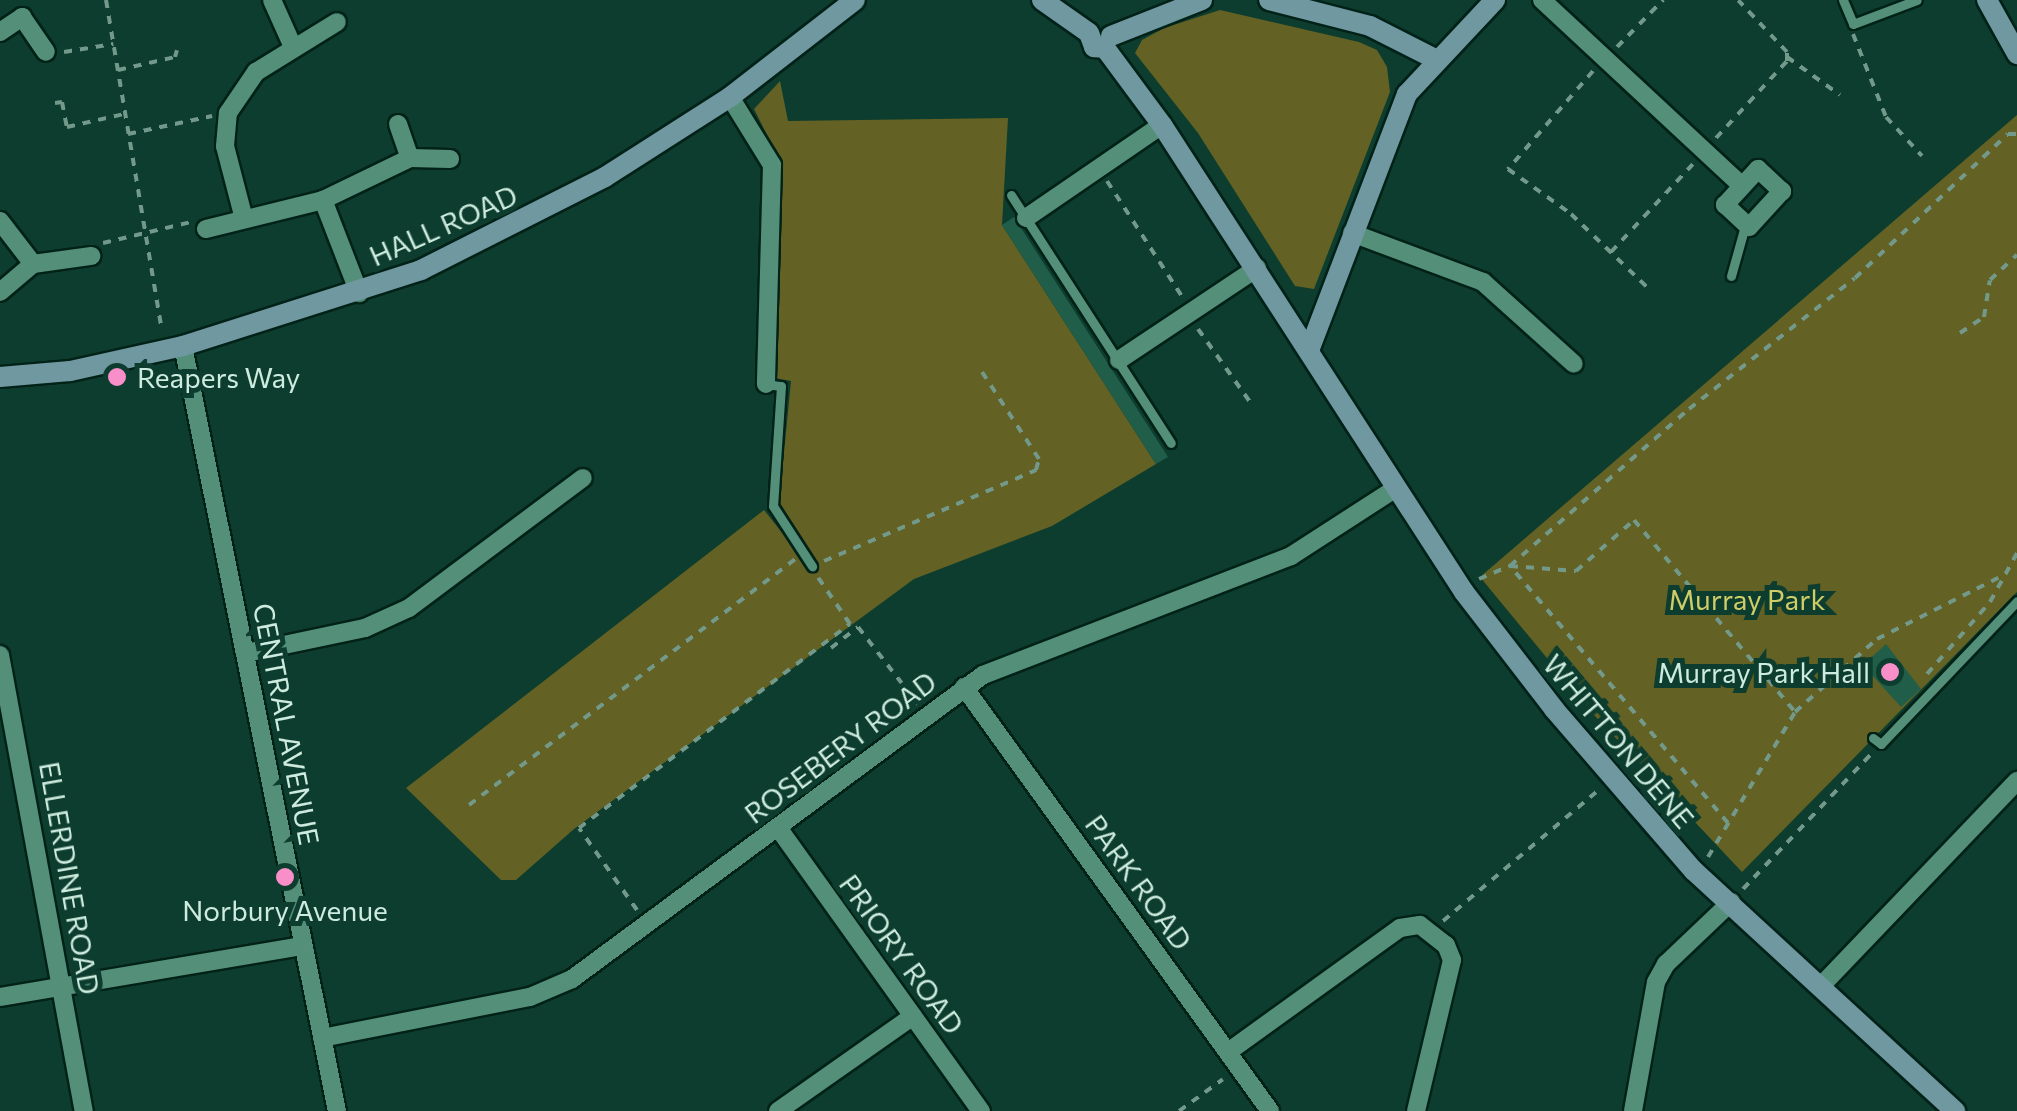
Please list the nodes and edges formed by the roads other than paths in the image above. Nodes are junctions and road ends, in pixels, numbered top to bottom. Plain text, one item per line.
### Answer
1 (272, 0) edge
2 (855, 0) edge
3 (1042, 0) edge
4 (1202, 0) edge
5 (1269, 0) edge
6 (1495, 0) edge
7 (1542, 0) edge
8 (1843, 0) edge
9 (1917, 0) edge
10 (1987, 0) edge
11 (337, 22) dead end
12 (2010, 26) edge
13 (0, 32) edge
14 (1102, 39) junction
15 (293, 47) junction
16 (46, 52) road end
17 (2017, 54) edge
18 (1436, 60) junction
19 (730, 97) junction
20 (398, 124) dead end
21 (1162, 125) junction
22 (410, 158) junction
23 (450, 159) dead end
24 (1742, 186) junction
25 (1011, 196) dead end
26 (323, 200) junction
27 (1026, 218) junction
28 (244, 220) junction
29 (0, 221) edge
30 (1746, 224) junction
31 (206, 229) road end
32 (1352, 233) junction
33 (91, 256) road end
34 (34, 264) junction
35 (1257, 268) junction
36 (1732, 276) dead end
37 (0, 292) edge
38 (360, 292) junction
39 (175, 348) junction
40 (1310, 348) junction
41 (1119, 360) junction
42 (1574, 364) dead end
43 (0, 377) edge
44 (766, 384) joint
45 (1171, 444) dead end
46 (583, 478) dead end
47 (1396, 488) junction
48 (813, 565) road end
49 (2017, 601) edge
50 (246, 653) junction
51 (0, 655) edge
52 (964, 687) junction
53 (1877, 741) road end
54 (2017, 781) edge
55 (779, 829) junction
56 (1731, 902) junction
57 (300, 946) junction
58 (61, 986) junction
59 (1822, 986) junction
60 (0, 996) edge
61 (913, 1016) junction
62 (322, 1038) junction
63 (1234, 1060) junction
64 (84, 1111) edge
65 (337, 1111) edge
66 (778, 1111) edge
67 (981, 1111) edge
68 (1270, 1111) edge
69 (1416, 1111) edge
70 (1633, 1111) edge
71 (1956, 1111) edge

1 - 15 street
2 - 19 street, HALL ROAD
3 - 14 street, WHITTON DENE
4 - 14 street
5 - 18 street
6 - 18 street
7 - 24 street
8 - 9 lane
10 - 12 street
11 - 15 street
12 - 17 street
13 - 16 street
14 - 21 street, WHITTON DENE
15 - 28 street
18 - 32 street
19 - 38 street, HALL ROAD
19 - 44 street
20 - 22 street
21 - 27 street
21 - 35 street, WHITTON DENE
22 - 23 street
22 - 26 street
24 - 30 street
24 - 30 street
25 - 27 lane
26 - 28 street
26 - 38 street
27 - 41 lane
28 - 31 street
29 - 34 street
30 - 36 lane
32 - 40 street
32 - 42 street
33 - 34 street
34 - 37 street
35 - 40 street, WHITTON DENE
35 - 41 street
38 - 39 street, HALL ROAD
39 - 43 street, HALL ROAD
39 - 50 street, CENTRAL AVENUE
40 - 47 street, WHITTON DENE
41 - 45 lane
44 - 48 lane
46 - 50 street
47 - 52 street, ROSEBERY ROAD
47 - 56 street, WHITTON DENE
49 - 53 lane
50 - 57 street, CENTRAL AVENUE
51 - 58 street, ELLERDINE ROAD
52 - 55 street, ROSEBERY ROAD
52 - 63 street, PARK ROAD
54 - 59 street
55 - 61 street, PRIORY ROAD
55 - 62 street, ROSEBERY ROAD
56 - 59 street, WHITTON DENE
56 - 70 street
57 - 58 street
57 - 62 street, CENTRAL AVENUE
58 - 60 street
58 - 64 street, ELLERDINE ROAD
59 - 71 street, WHITTON DENE
61 - 66 street
61 - 67 street, PRIORY ROAD
62 - 65 street, CENTRAL AVENUE
63 - 68 street, PARK ROAD
63 - 69 street

